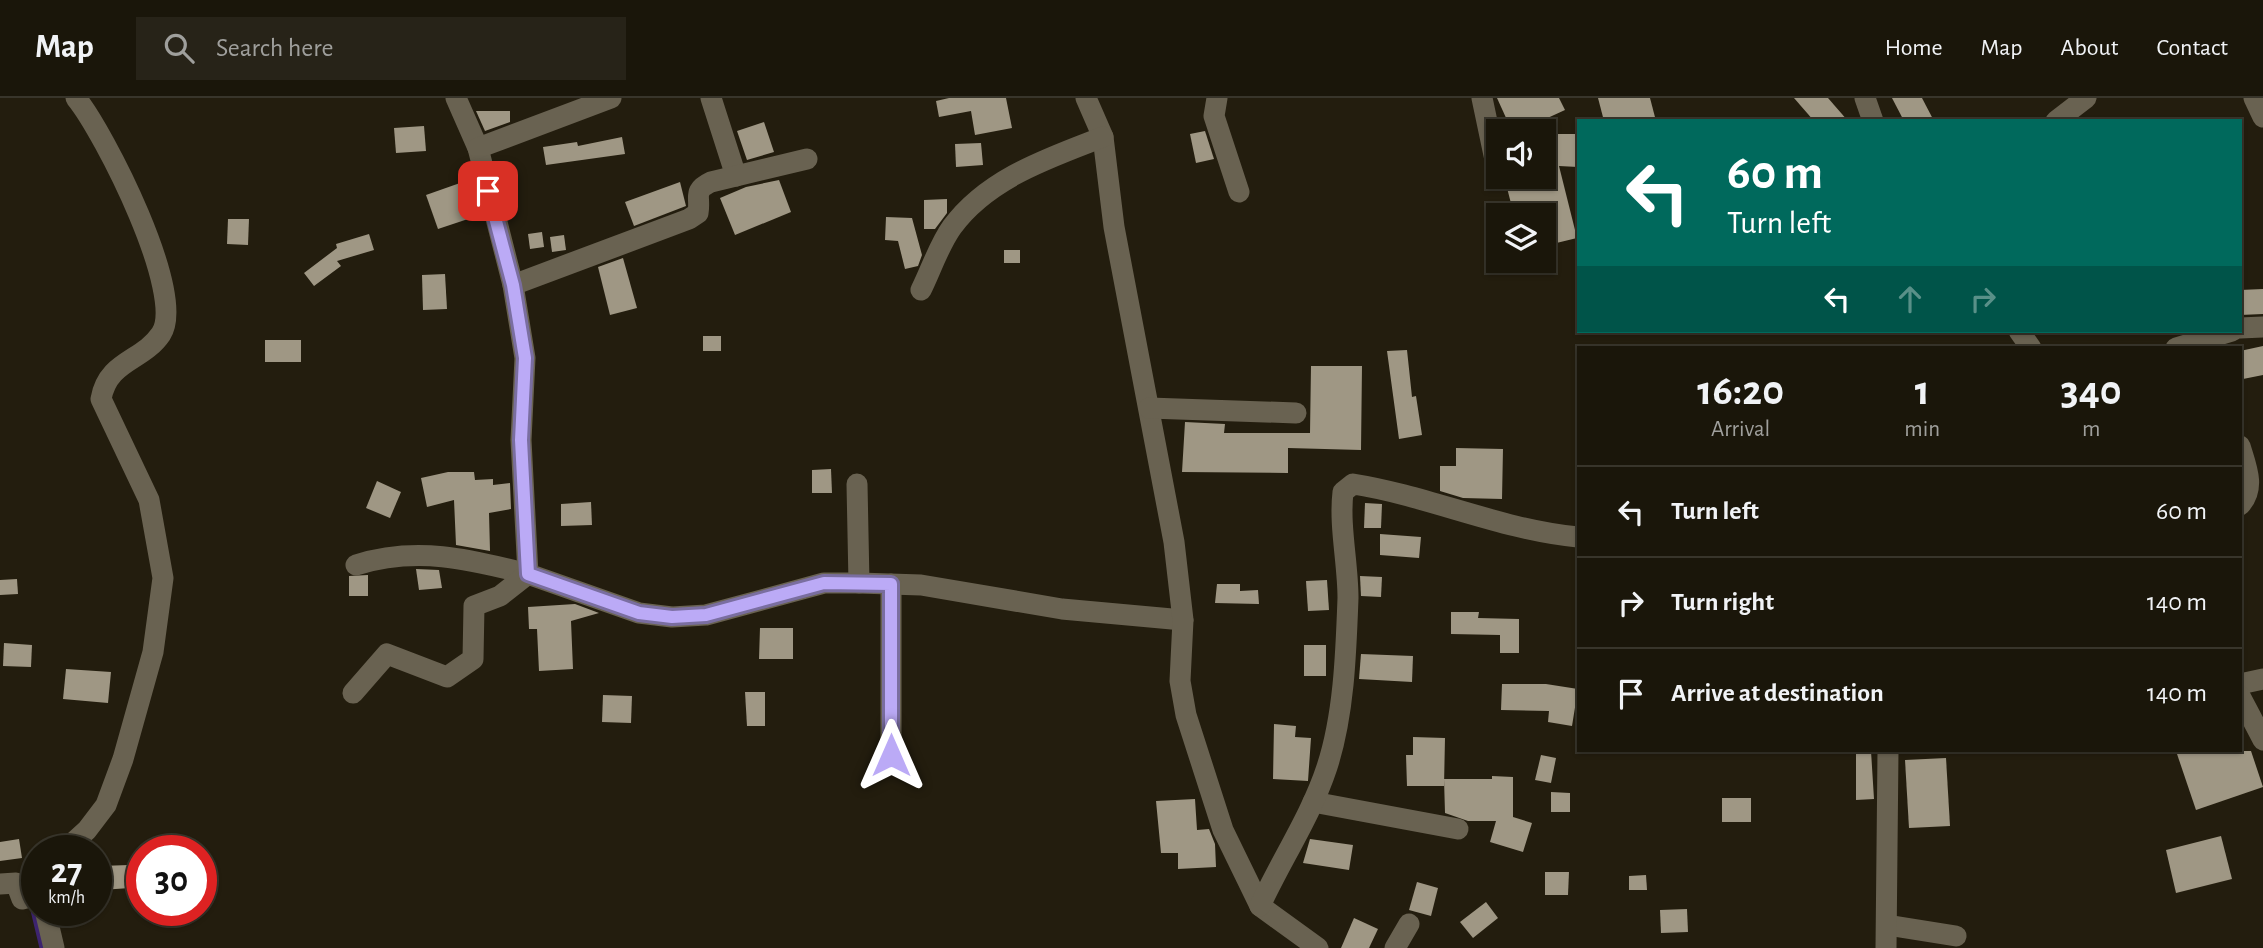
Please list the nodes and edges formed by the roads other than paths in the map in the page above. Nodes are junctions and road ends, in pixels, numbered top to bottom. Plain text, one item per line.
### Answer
1 (76, 98) edge
2 (456, 98) edge
3 (611, 98) edge
4 (711, 98) edge
5 (1086, 98) edge
6 (1217, 98) edge
7 (1482, 98) edge
8 (1865, 98) edge
9 (2086, 98) edge
10 (2254, 98) edge
11 (2263, 117) edge
12 (1486, 119) edge
13 (1872, 119) edge
14 (2059, 119) edge
15 (1103, 137) junction
16 (478, 148) junction
17 (807, 159) dead end
18 (736, 176) junction
19 (1240, 192) dead end
20 (513, 285) junction
21 (921, 290) dead end
22 (2263, 327) edge
23 (2242, 328) edge
24 (2225, 333) edge
25 (2183, 346) edge
26 (1149, 408) junction
27 (1296, 413) dead end
28 (2242, 454) edge
29 (857, 485) dead end
30 (2242, 503) edge
31 (1577, 537) edge
32 (356, 565) dead end
33 (528, 574) junction
34 (859, 583) junction
35 (891, 584) junction
36 (1183, 620) junction
37 (2263, 679) edge
38 (2242, 684) edge
39 (353, 693) dead end
40 (2242, 700) edge
41 (2263, 740) edge
42 (1888, 752) edge
43 (891, 755) dead end
44 (1313, 802) junction
45 (1458, 829) dead end
46 (82, 835) edge
47 (0, 884) edge
48 (21, 888) edge
49 (1260, 906) junction
50 (1409, 924) dead end
51 (1886, 925) junction
52 (48, 926) edge
53 (1956, 936) dead end
54 (54, 948) edge
55 (1318, 948) edge
56 (1395, 948) edge
57 (1886, 948) edge

1 - 46 street
2 - 16 street
3 - 16 street
4 - 18 street
5 - 15 street
6 - 19 street
7 - 12 street
8 - 13 street
9 - 14 street
10 - 11 street
15 - 21 street
15 - 26 street
16 - 20 street
17 - 18 street
18 - 20 street
20 - 33 street
22 - 23 street
24 - 25 street
26 - 27 street
26 - 36 street
28 - 30 street
29 - 34 street
31 - 44 street
32 - 33 street
33 - 34 street
33 - 39 street
34 - 35 street
35 - 36 street
35 - 43 street
36 - 49 street
37 - 38 street
40 - 41 street
42 - 51 street
44 - 45 street
44 - 49 street
47 - 48 street
49 - 55 street
50 - 56 street
51 - 53 street
51 - 57 street
52 - 54 street

